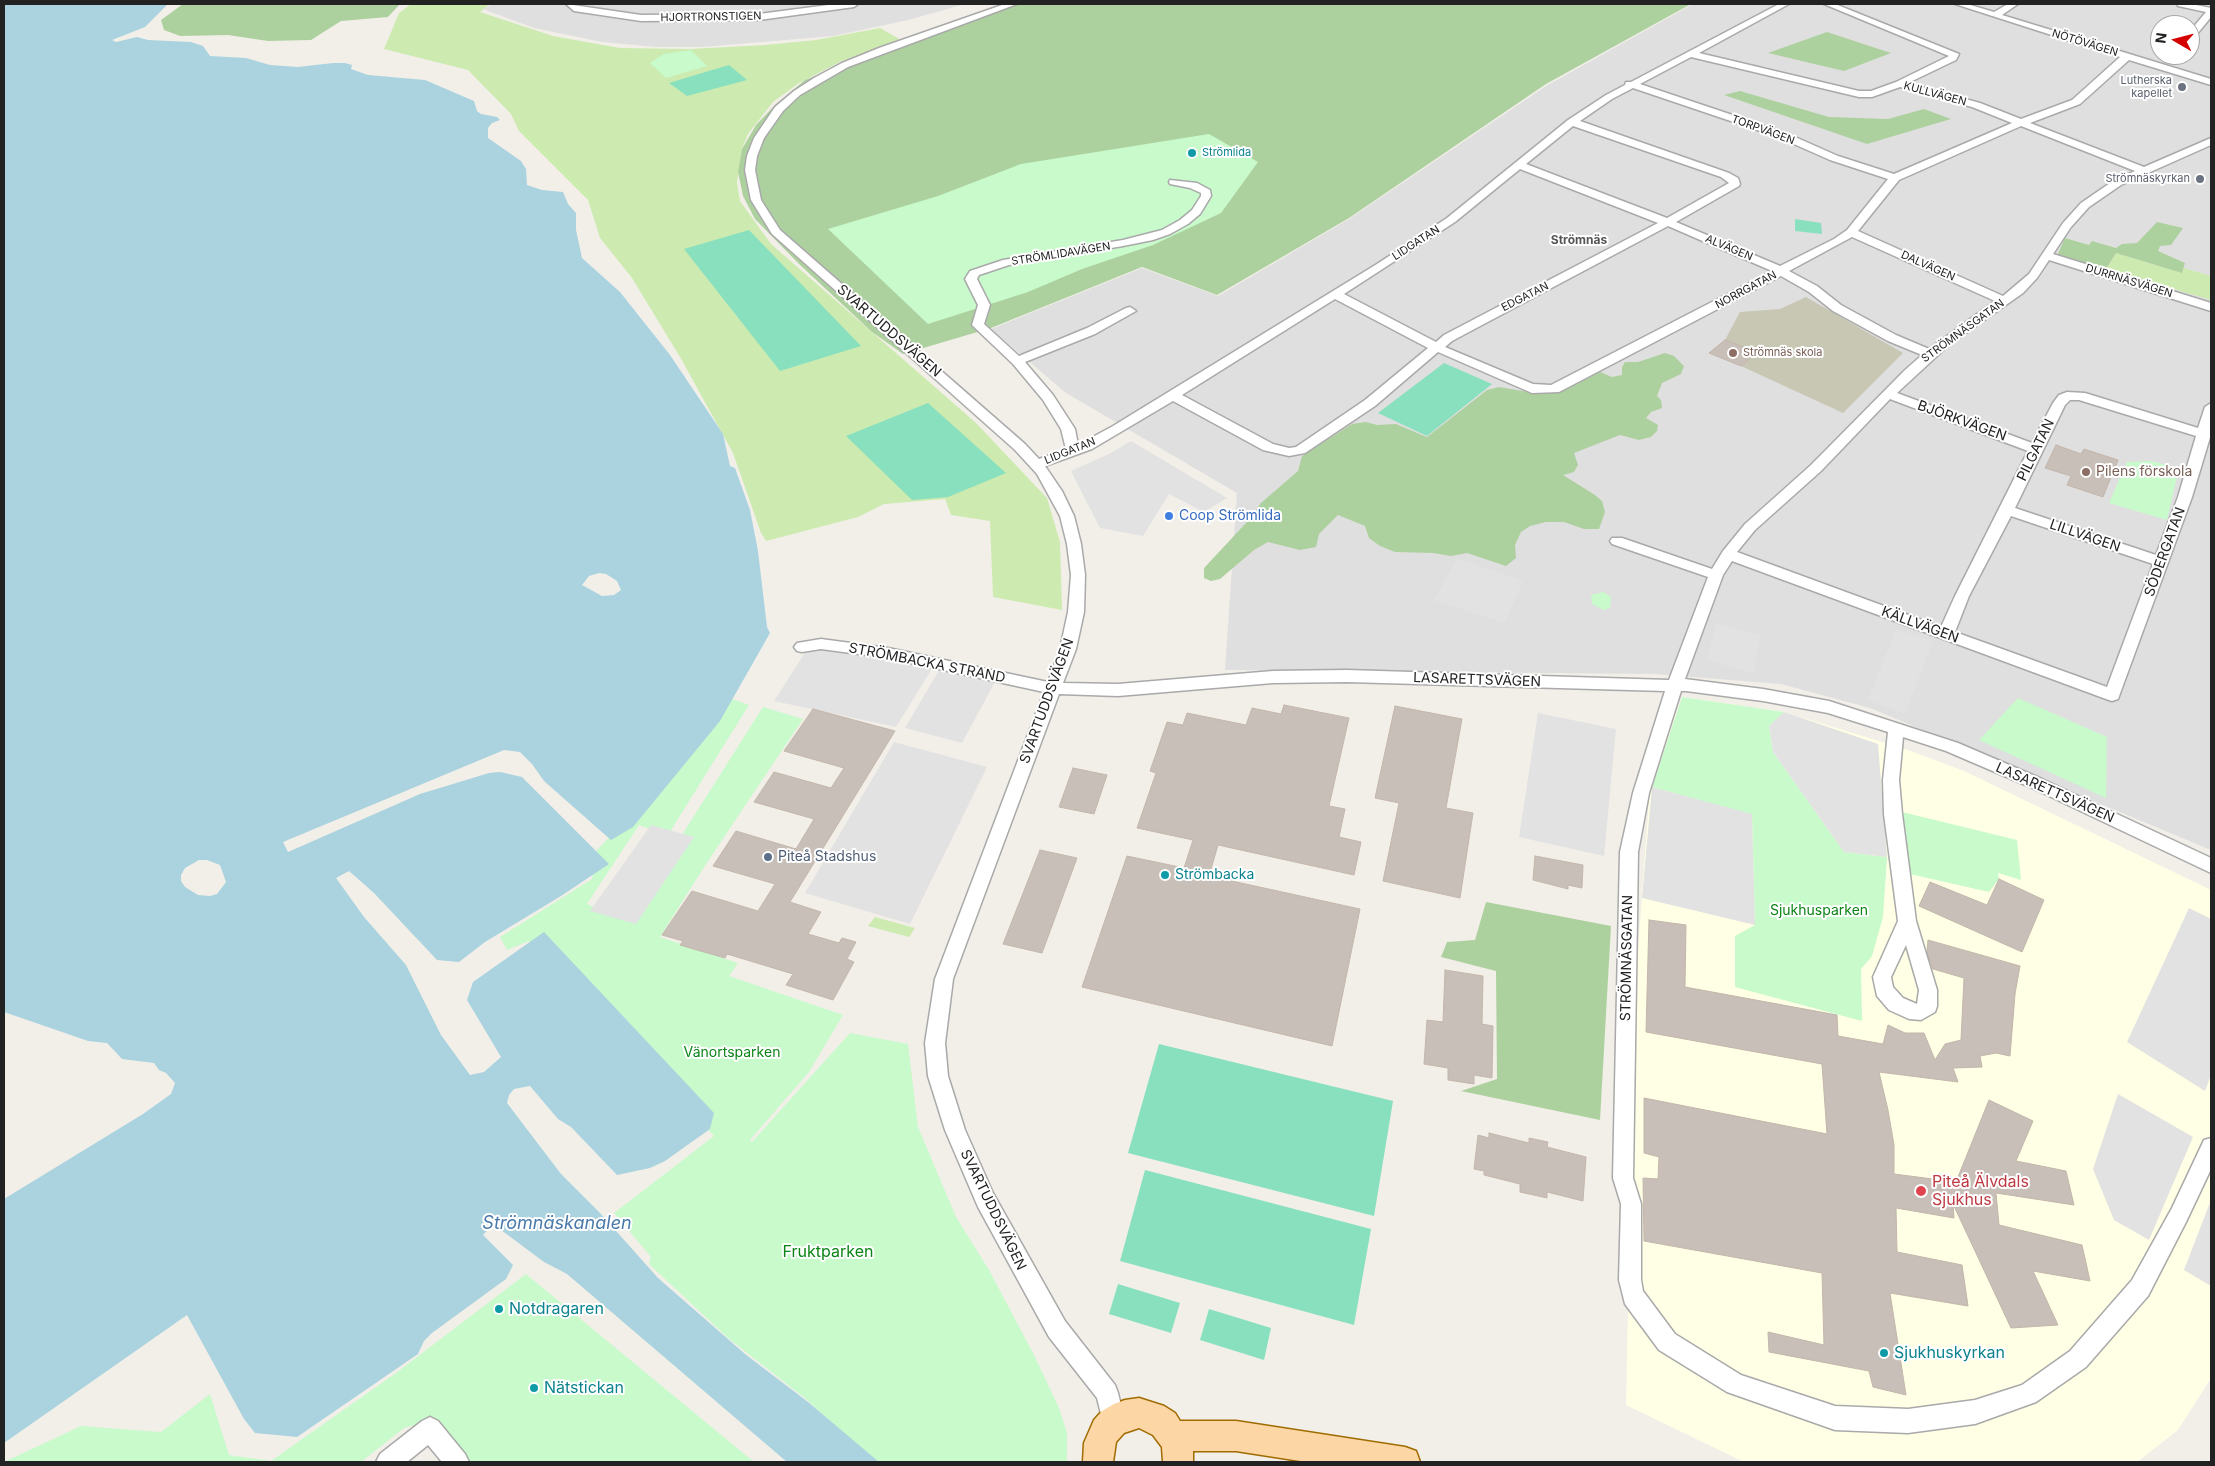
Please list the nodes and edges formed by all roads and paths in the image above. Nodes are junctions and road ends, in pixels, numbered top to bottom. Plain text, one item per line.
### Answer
1 (570, 4) edge
2 (854, 4) edge
3 (1012, 4) edge
4 (1785, 4) edge
5 (1828, 4) edge
6 (1959, 4) edge
7 (2014, 4) edge
8 (2181, 4) edge
9 (2211, 11) edge
10 (1996, 15) junction
11 (2200, 25) edge
12 (1690, 54) junction
13 (2150, 54) edge
14 (2131, 57) junction
15 (2211, 82) edge
16 (1630, 84) junction
17 (1899, 84) junction
18 (1572, 122) junction
19 (2020, 123) junction
20 (2211, 141) edge
21 (1518, 166) junction
22 (2144, 171) junction
23 (1895, 178) junction
24 (1174, 182) dead end
25 (1668, 223) junction
26 (1851, 232) junction
27 (2047, 256) junction
28 (1781, 271) junction
29 (1336, 295) junction
30 (2004, 301) junction
31 (2211, 307) edge
32 (1130, 311) dead end
33 (1436, 347) junction
34 (1929, 354) junction
35 (1017, 361) junction
36 (1888, 394) junction
37 (1172, 395) junction
38 (2211, 407) edge
39 (2204, 434) junction
40 (2036, 449) junction
41 (1073, 451) junction
42 (1036, 464) junction
43 (2007, 510) junction
44 (1617, 541) dead end
45 (1728, 554) junction
46 (2162, 562) junction
47 (1716, 575) junction
48 (1946, 634) junction
49 (802, 647) dead end
50 (1675, 685) junction
51 (1052, 688) junction
52 (2112, 695) joint
53 (1896, 729) junction
54 (2211, 866) edge
55 (1906, 921) dead end
56 (2211, 1147) edge
57 (1667, 1342) joint
58 (1113, 1422) junction
59 (1176, 1449) edge
60 (388, 1462) edge
61 (457, 1462) edge
62 (1098, 1462) edge
63 (1405, 1462) edge

1 - 2 street, HJORTRONSTIGEN
3 - 42 street, SVARTUDDSVÄGEN
4 - 12 street, LIDGATAN
5 - 17 street
6 - 10 street, NÖTÖVÄGEN
7 - 10 street
8 - 9 street
9 - 11 street
10 - 14 street, NÖTÖVÄGEN
12 - 16 street, LIDGATAN
12 - 17 street, KULLVÄGEN
13 - 14 street
14 - 15 street, NÖTÖVÄGEN
14 - 19 street, NORRGATAN
16 - 18 street, LIDGATAN
16 - 23 street, TORPVÄGEN
17 - 19 street, KULLVÄGEN
18 - 21 street, LIDGATAN
18 - 25 street, EDGATAN
19 - 22 street, KULLVÄGEN
19 - 23 street, NORRGATAN
20 - 22 street, STRÖMNÄSGATAN
21 - 25 street, ALVÄGEN
21 - 29 street, LIDGATAN
22 - 27 street, STRÖMNÄSGATAN
23 - 26 street, NORRGATAN
24 - 35 street, STRÖMLIDAVÄGEN
25 - 28 street, ALVÄGEN
25 - 33 street, EDGATAN
26 - 28 street, NORRGATAN
26 - 30 street, DALVÄGEN
27 - 30 street, STRÖMNÄSGATAN
27 - 31 street, DURRNÄSVÄGEN
28 - 33 street, NORRGATAN
28 - 34 street, ALVÄGEN
29 - 33 street, NORRGATAN
29 - 37 street, LIDGATAN
30 - 34 street, STRÖMNÄSGATAN
32 - 35 street
33 - 37 street, EDGATAN
34 - 36 street, STRÖMNÄSGATAN
35 - 41 street, STRÖMLIDAVÄGEN
36 - 40 street, BJÖRKVÄGEN
36 - 45 street, STRÖMNÄSGATAN
37 - 41 street, LIDGATAN
38 - 39 street, SÖDERGATAN
39 - 40 street, PILGATAN
39 - 46 street, SÖDERGATAN
40 - 43 street, PILGATAN
41 - 42 street, LIDGATAN
42 - 51 street, SVARTUDDSVÄGEN
43 - 46 street, LILLVÄGEN
43 - 48 street, PILGATAN
44 - 47 street
45 - 47 street, STRÖMNÄSGATAN
45 - 48 street, KÄLLVÄGEN
46 - 52 street, SÖDERGATAN
47 - 50 street, STRÖMNÄSGATAN
48 - 52 street, KÄLLVÄGEN
49 - 51 street, STRÖMBACKA STRAND
50 - 51 street, LASARETTSVÄGEN
50 - 53 street, LASARETTSVÄGEN
50 - 57 street, STRÖMNÄSGATAN
51 - 58 street, SVARTUDDSVÄGEN
53 - 54 street, LASARETTSVÄGEN
53 - 55 street
56 - 57 street
58 - 59 main road
58 - 62 main road
59 - 63 main road
60 - 61 street

